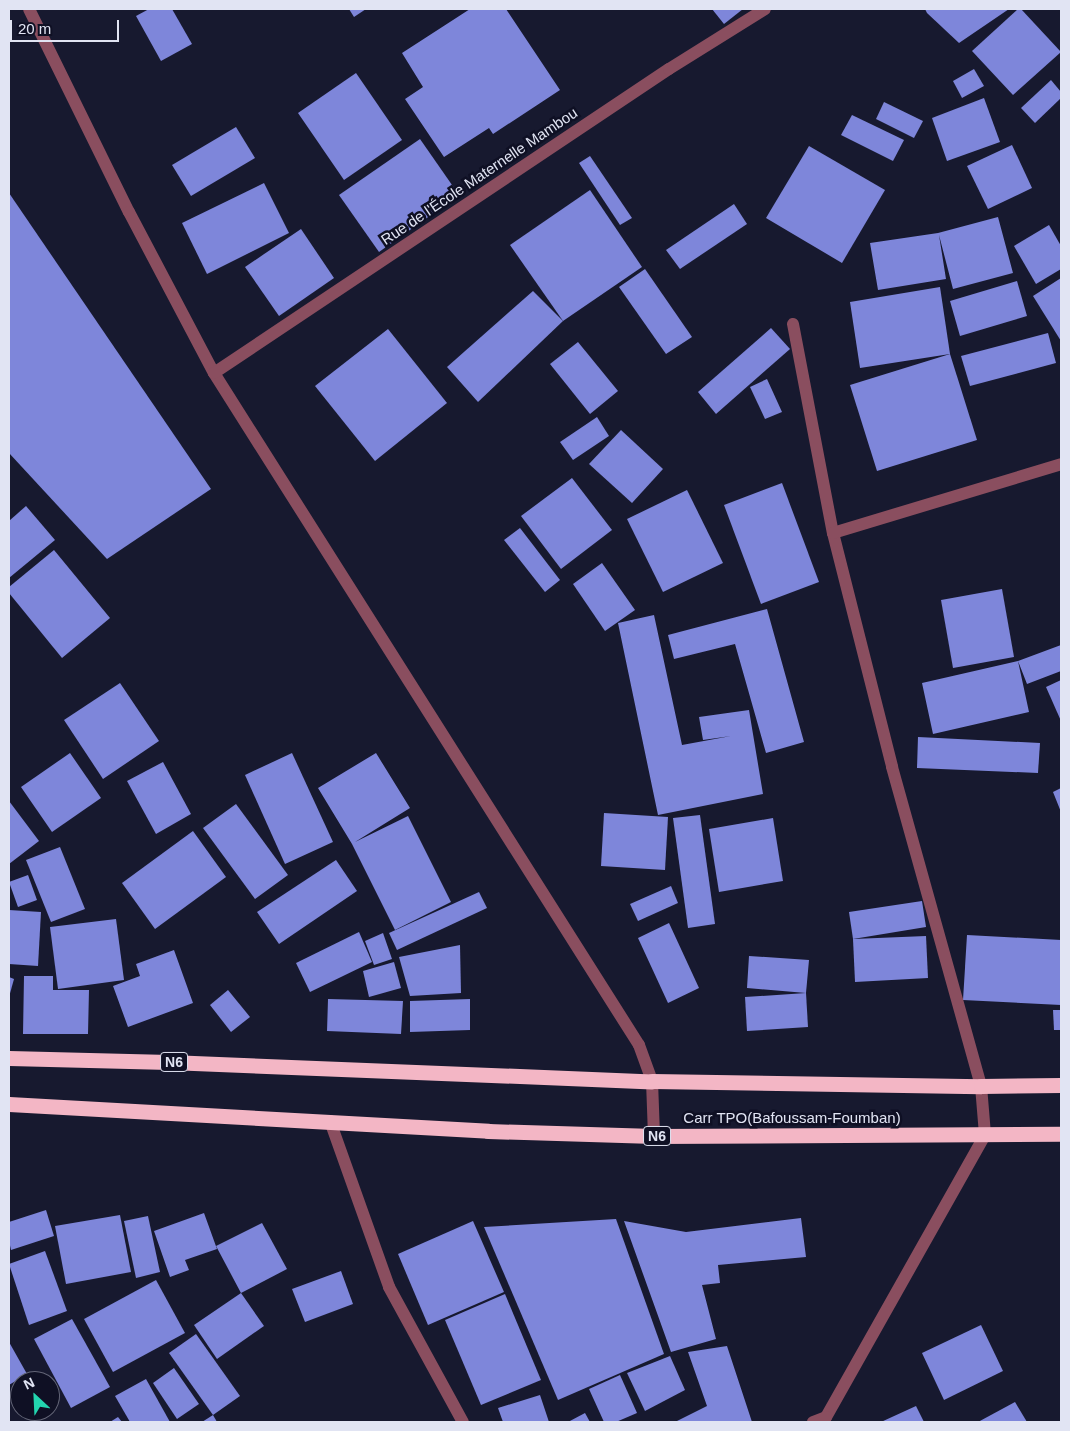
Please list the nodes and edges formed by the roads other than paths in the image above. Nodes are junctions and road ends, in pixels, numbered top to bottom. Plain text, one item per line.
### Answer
1 (29, 9) edge
2 (764, 9) edge
3 (793, 324) dead end
4 (214, 373) junction
5 (1061, 464) edge
6 (833, 533) junction
7 (9, 1058) edge
8 (652, 1082) junction
9 (1061, 1084) edge
10 (981, 1086) junction
11 (9, 1104) edge
12 (330, 1122) junction
13 (1061, 1134) edge
14 (985, 1135) junction
15 (654, 1136) junction
16 (463, 1422) edge
17 (813, 1422) edge

1 - 4 street
2 - 4 street, Rue de l'École Maternelle Mambou
3 - 6 street
4 - 8 street
5 - 6 street
6 - 10 street
7 - 8 highway, N6
8 - 10 highway, N6
8 - 15 street
9 - 10 highway, N6
10 - 14 street
11 - 12 highway, N6
12 - 15 highway, Carr TPO(Bafoussam-Foumban) / N6
12 - 16 street
13 - 14 highway, N6
14 - 15 highway, Carr TPO(Bafoussam-Foumban) / N6
14 - 17 street

